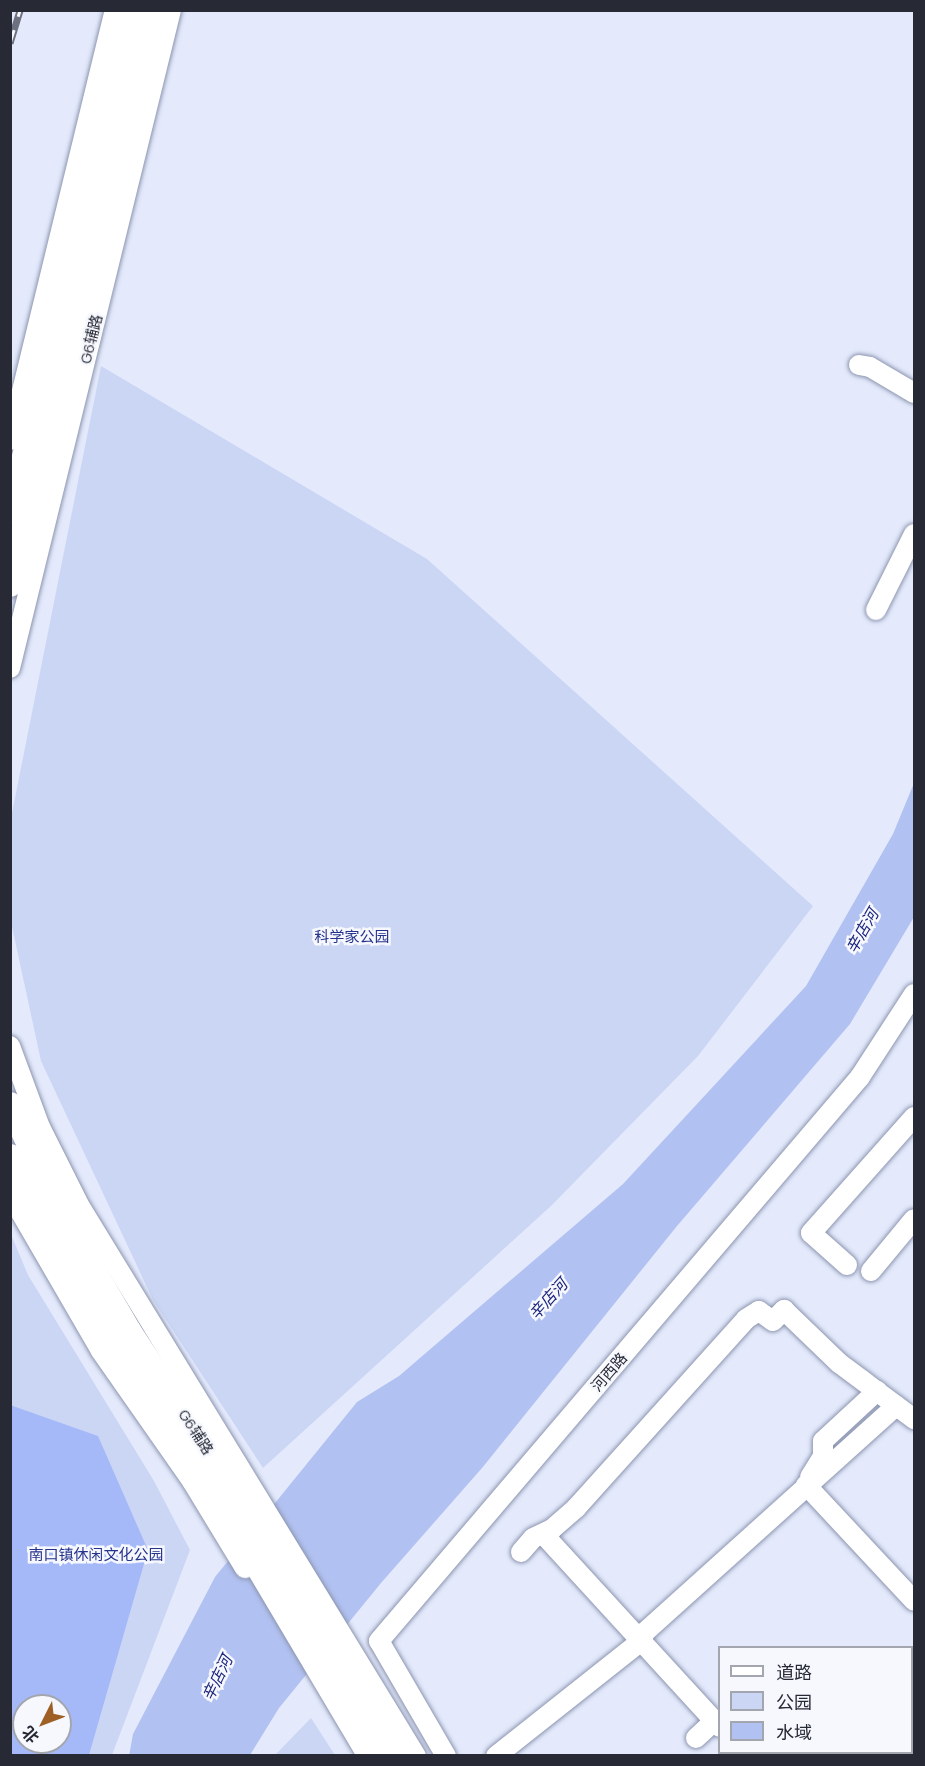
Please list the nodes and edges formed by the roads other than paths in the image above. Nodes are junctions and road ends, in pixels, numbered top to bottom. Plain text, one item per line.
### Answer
1 (115, 10) edge
2 (133, 10) edge
3 (151, 10) edge
4 (171, 10) edge
5 (859, 365) dead end
6 (915, 393) edge
7 (10, 440) edge
8 (10, 514) edge
9 (915, 534) edge
10 (10, 585) edge
11 (876, 610) dead end
12 (10, 668) edge
13 (915, 994) edge
14 (10, 1046) edge
15 (10, 1104) edge
16 (915, 1117) edge
17 (10, 1156) edge
18 (10, 1194) edge
19 (915, 1219) edge
20 (848, 1265) dead end
21 (871, 1271) dead end
22 (877, 1391) junction
23 (896, 1406) junction
24 (915, 1419) edge
25 (212, 1469) junction
26 (806, 1485) junction
27 (544, 1535) junction
28 (521, 1552) dead end
29 (915, 1601) edge
30 (639, 1640) junction
31 (344, 1688) junction
32 (717, 1724) edge
33 (696, 1738) dead end
34 (357, 1755) edge
35 (370, 1755) edge
36 (392, 1755) edge
37 (416, 1755) edge
38 (446, 1755) edge
39 (496, 1755) edge

1 - 7 street
2 - 8 main road
3 - 10 main road, G6辅路
4 - 12 street, G6辅路
5 - 6 street
9 - 11 street
13 - 38 street, 河西路
14 - 25 street, G6辅路
15 - 25 main road, G6辅路
16 - 20 street
17 - 25 main road, G6辅路
18 - 25 street, G6辅路
19 - 21 street
22 - 23 street
22 - 26 street
22 - 27 street
23 - 24 street
23 - 26 street
25 - 31 main road, G6辅路
26 - 29 street
26 - 30 street
27 - 28 street
27 - 30 street
30 - 32 street
30 - 39 street
31 - 34 street, G6辅路
31 - 35 main road, G6辅路
31 - 36 main road, G6辅路
31 - 37 street, G6辅路
32 - 33 street

